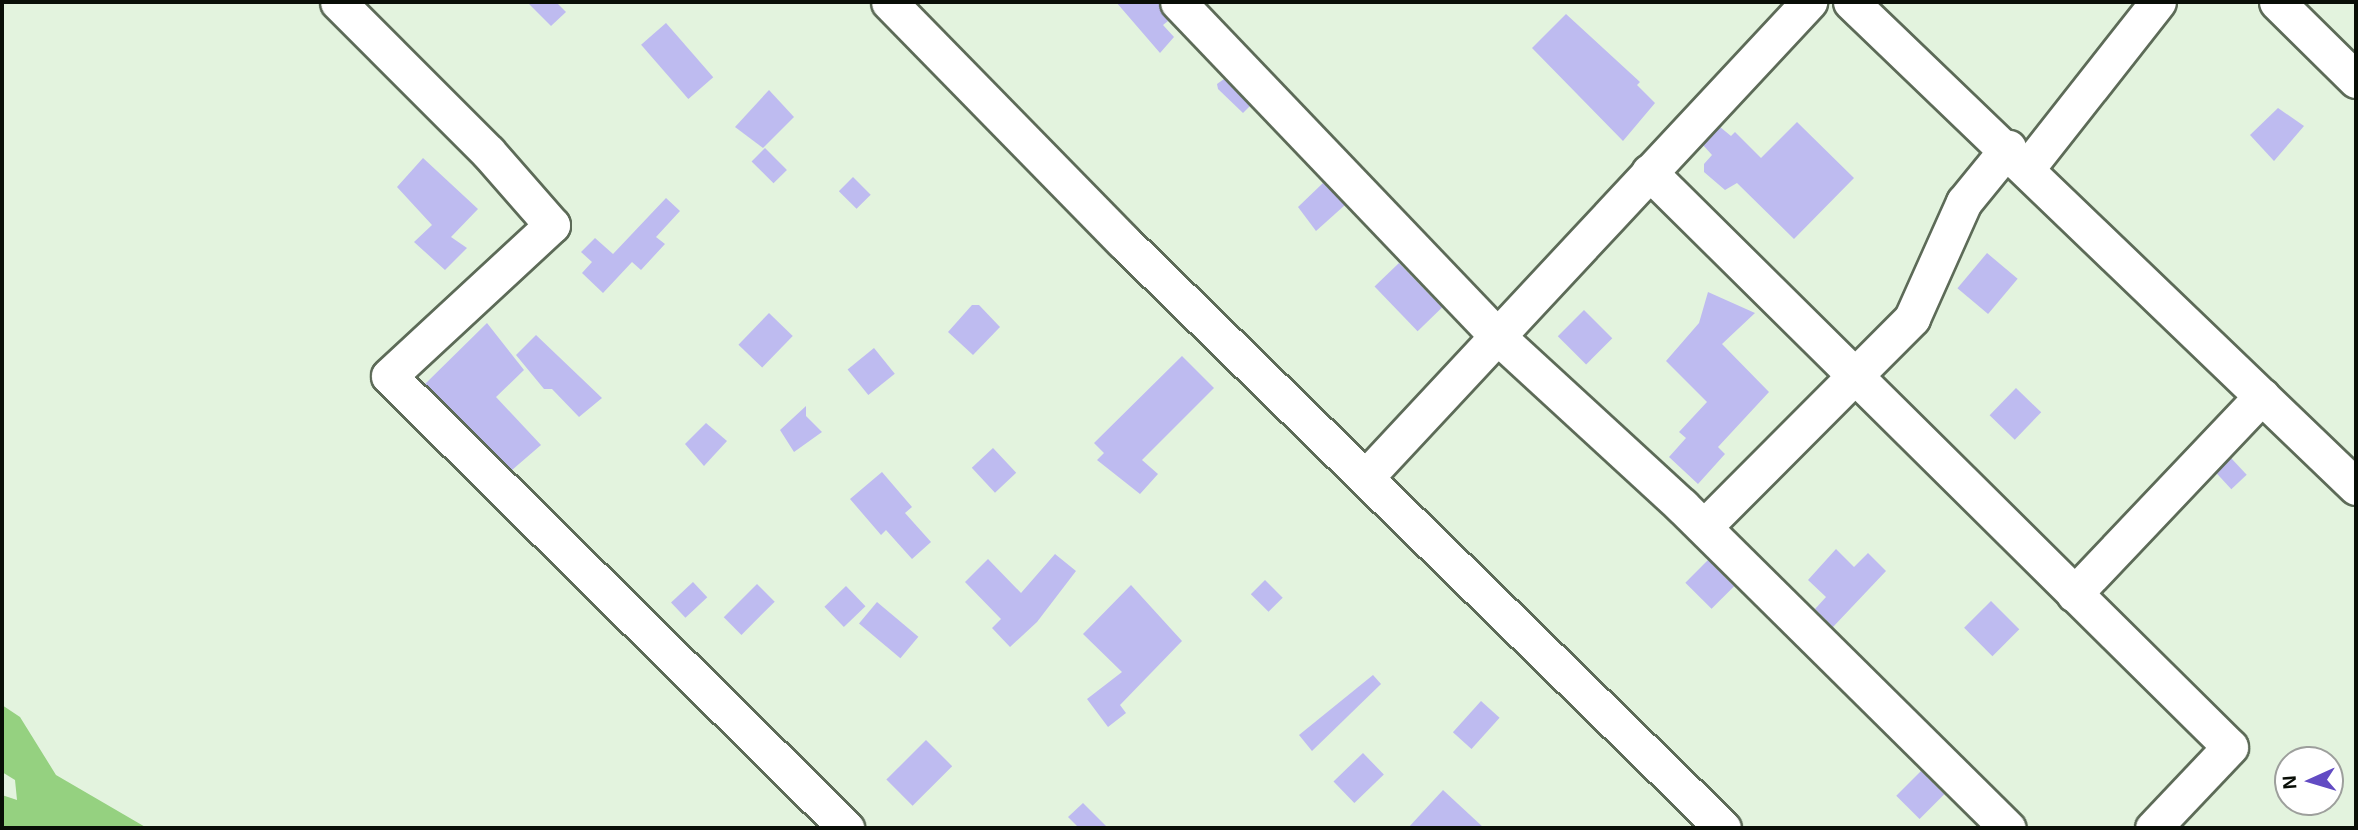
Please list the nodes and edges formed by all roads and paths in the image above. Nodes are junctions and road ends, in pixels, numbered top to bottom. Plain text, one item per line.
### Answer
1 (338, 2) edge
2 (889, 2) edge
3 (1178, 2) edge
4 (1809, 2) edge
5 (1851, 2) edge
6 (2158, 2) edge
7 (2277, 2) edge
8 (2356, 80) edge
9 (2018, 157) junction
10 (1649, 172) junction
11 (1497, 336) junction
12 (1853, 375) junction
13 (2262, 396) junction
14 (1366, 477) junction
15 (2356, 487) edge
16 (1704, 527) junction
17 (2074, 594) junction
18 (846, 828) edge
19 (1723, 828) edge
20 (2007, 828) edge
21 (2153, 828) edge

1 - 18 street
2 - 14 street
3 - 11 street
4 - 10 street
5 - 9 street
6 - 9 street
7 - 8 street
9 - 12 street
9 - 13 street
10 - 11 street
10 - 12 street
11 - 14 street
11 - 16 street
12 - 16 street
12 - 17 street
13 - 15 street
13 - 17 street
14 - 19 street
16 - 20 street
17 - 21 street

